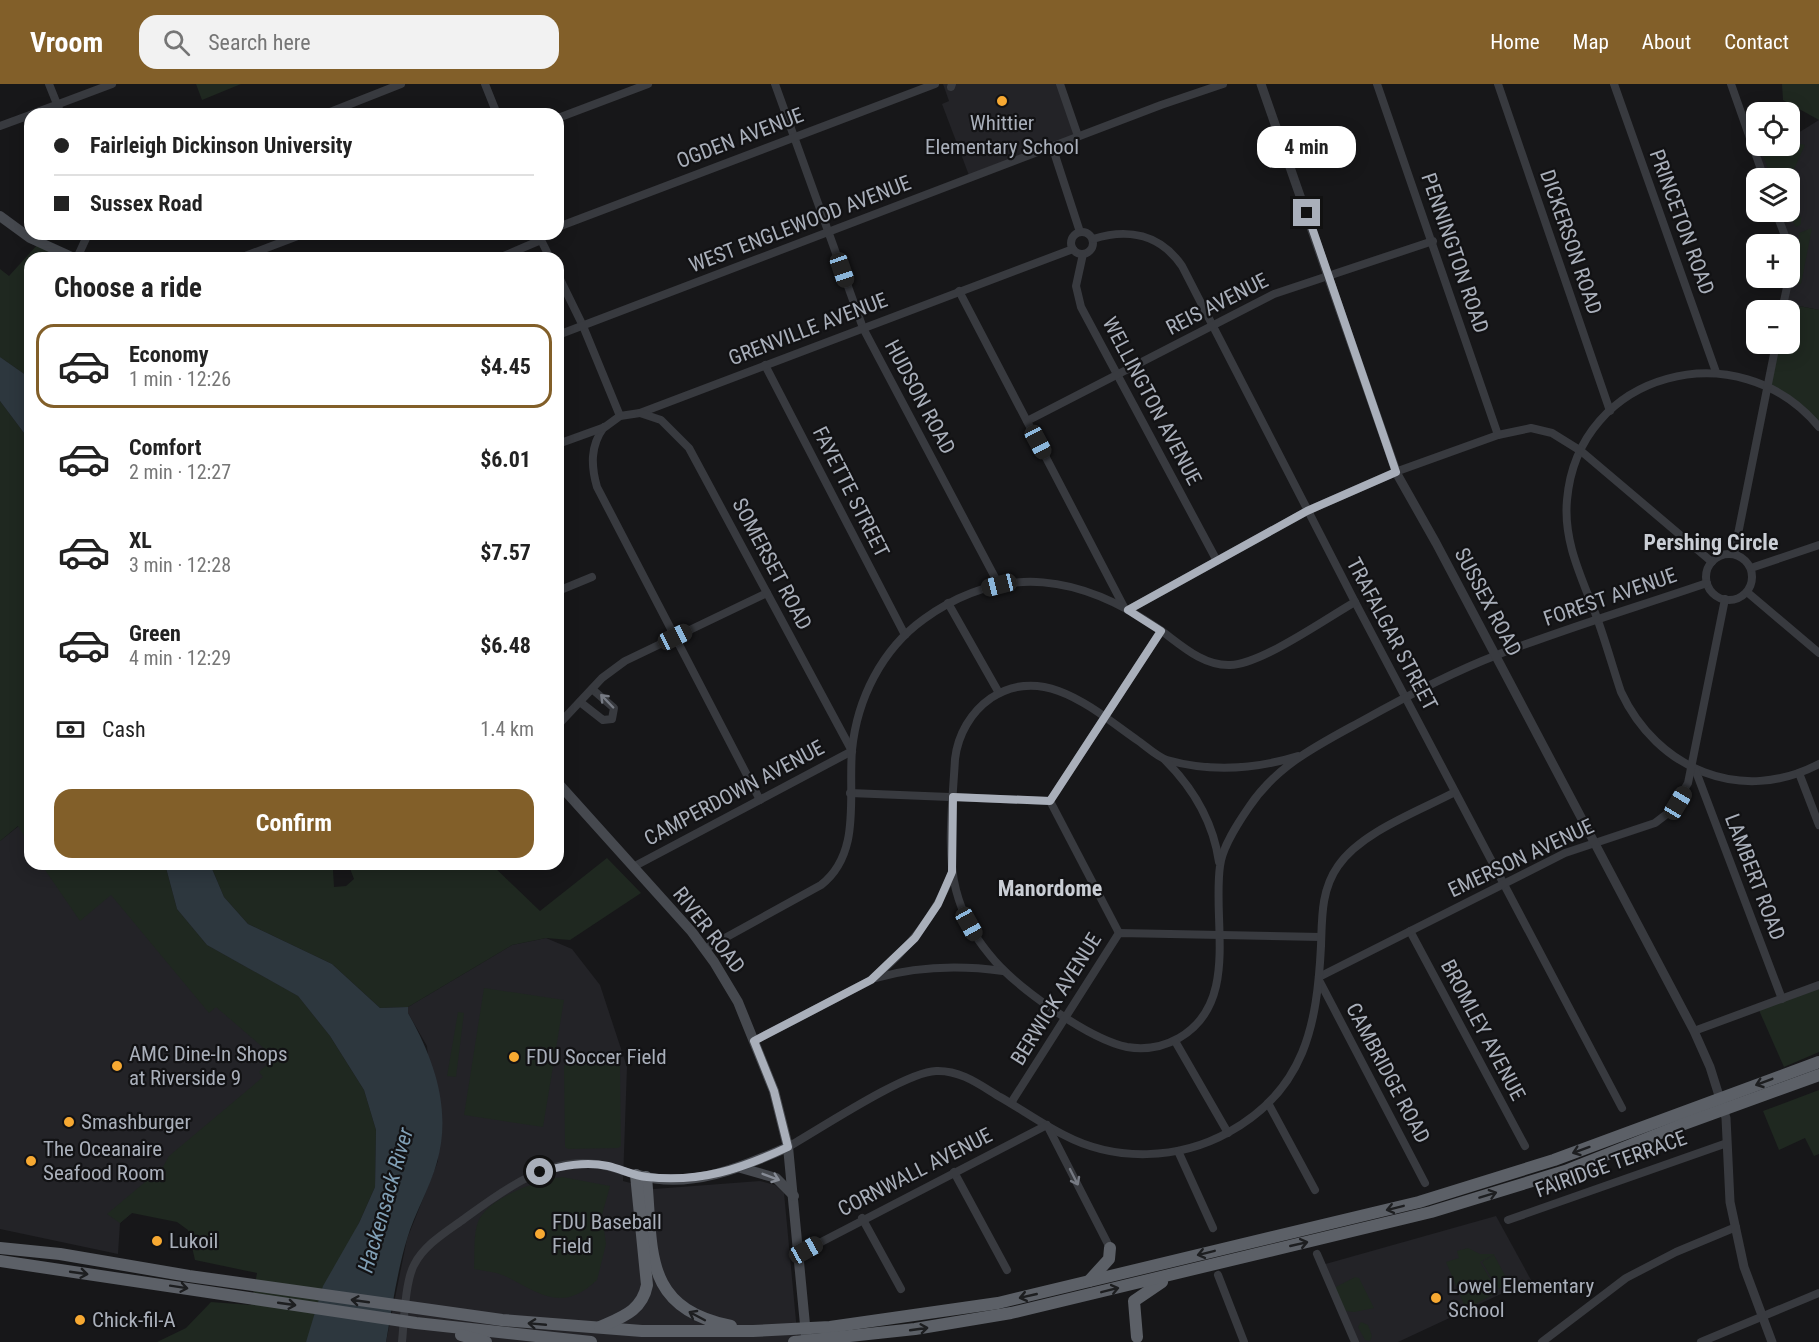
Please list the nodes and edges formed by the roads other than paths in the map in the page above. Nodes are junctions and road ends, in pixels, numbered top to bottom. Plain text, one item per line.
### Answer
1 (49, 84) edge
2 (112, 84) edge
3 (401, 84) edge
4 (485, 84) edge
5 (648, 84) edge
6 (775, 84) edge
7 (935, 84) edge
8 (1060, 84) edge
9 (1223, 84) edge
10 (1261, 84) edge
11 (1377, 84) edge
12 (1498, 84) edge
13 (1614, 84) edge
14 (1731, 84) edge
15 (57, 104) junction
16 (47, 108) edge
17 (59, 108) edge
18 (340, 108) edge
19 (495, 108) edge
20 (564, 116) edge
21 (24, 117) edge
22 (0, 126) edge
23 (1078, 136) junction
24 (796, 137) junction
25 (1052, 146) junction
26 (1760, 168) edge
27 (0, 216) edge
28 (564, 225) edge
29 (829, 232) junction
30 (1080, 232) junction
31 (24, 234) edge
32 (1093, 239) junction
33 (35, 240) edge
34 (287, 240) edge
35 (537, 240) edge
36 (1433, 241) junction
37 (1073, 249) junction
38 (62, 252) edge
39 (256, 252) edge
40 (512, 252) edge
41 (1083, 254) junction
42 (1329, 275) junction
43 (564, 287) edge
44 (958, 291) junction
45 (583, 326) junction
46 (1211, 327) junction
47 (863, 328) junction
48 (564, 333) edge
49 (1774, 354) edge
50 (765, 365) junction
51 (1716, 372) junction
52 (1117, 375) junction
53 (1767, 386) junction
54 (1610, 411) junction
55 (640, 413) junction
56 (620, 416) junction
57 (1027, 422) junction
58 (605, 427) junction
59 (1819, 428) edge
60 (1498, 435) junction
61 (564, 442) edge
62 (1581, 451) junction
63 (1396, 472) junction
64 (1307, 511) junction
65 (1819, 545) edge
66 (1734, 554) junction
67 (1217, 561) junction
68 (1712, 562) junction
69 (1751, 568) junction
70 (592, 577) dead end
71 (1707, 583) junction
72 (999, 585) junction
73 (564, 589) edge
74 (1747, 591) junction
75 (767, 593) junction
76 (1725, 599) junction
77 (1354, 602) junction
78 (948, 603) junction
79 (1127, 609) junction
80 (1598, 621) junction
81 (1161, 631) junction
82 (905, 635) junction
83 (675, 637) junction
84 (1819, 652) edge
85 (1495, 655) junction
86 (592, 689) junction
87 (999, 693) junction
88 (1405, 698) junction
89 (580, 702) junction
90 (1105, 718) junction
91 (564, 719) edge
92 (852, 751) junction
93 (1298, 756) junction
94 (1165, 760) junction
95 (1819, 764) edge
96 (1693, 768) junction
97 (1799, 773) junction
98 (564, 790) edge
99 (1455, 792) junction
100 (850, 793) junction
101 (953, 797) junction
102 (760, 800) junction
103 (1050, 801) junction
104 (1819, 825) edge
105 (1593, 842) junction
106 (1220, 864) junction
107 (633, 867) junction
108 (952, 872) junction
109 (1504, 884) junction
110 (1410, 931) junction
111 (1119, 933) junction
112 (1219, 935) junction
113 (1321, 937) junction
114 (705, 949) junction
115 (1004, 972) junction
116 (1319, 979) junction
117 (871, 980) junction
118 (1819, 985) edge
119 (1782, 999) junction
120 (1066, 1017) junction
121 (1694, 1031) junction
122 (754, 1041) junction
123 (1175, 1041) junction
124 (1819, 1062) edge
125 (1819, 1075) edge
126 (1011, 1103) junction
127 (1268, 1103) junction
128 (1622, 1108) dead end
129 (1047, 1125) junction
130 (1228, 1132) junction
131 (1727, 1143) junction
132 (1525, 1146) dead end
133 (788, 1147) junction
134 (1178, 1151) junction
135 (741, 1168) junction
136 (954, 1172) junction
137 (641, 1176) junction
138 (1425, 1182) dead end
139 (1315, 1190) dead end
140 (794, 1196) junction
141 (862, 1218) junction
142 (1508, 1220) dead end
143 (1736, 1227) junction
144 (1214, 1228) dead end
145 (0, 1239) edge
146 (0, 1248) edge
147 (1110, 1248) joint
148 (800, 1253) junction
149 (60, 1254) junction
150 (1317, 1254) dead end
151 (0, 1262) edge
152 (30, 1266) junction
153 (0, 1267) edge
154 (1007, 1270) dead end
155 (1178, 1274) junction
156 (1218, 1275) dead end
157 (1085, 1284) junction
158 (901, 1289) dead end
159 (1819, 1293) edge
160 (1761, 1316) junction
161 (416, 1323) junction
162 (595, 1329) junction
163 (753, 1330) junction
164 (1137, 1340) edge
165 (1352, 1341) edge
166 (402, 1342) edge
167 (486, 1342) edge
168 (591, 1342) edge
169 (794, 1342) edge
170 (807, 1342) edge
171 (1244, 1342) edge
172 (1542, 1342) edge
173 (1701, 1342) edge
174 (1772, 1342) edge

1 - 15 street
2 - 15 street
3 - 18 street
4 - 19 street
5 - 20 street
6 - 24 street, HUDSON ROAD
7 - 24 street, OGDEN AVENUE
8 - 23 street
9 - 23 street, WEST ENGLEWOOD AVENUE
10 - 42 street, SUSSEX ROAD
11 - 36 street, PENNINGTON ROAD
12 - 54 street, DICKERSON ROAD
13 - 51 street, PRINCETON ROAD
14 - 26 street
15 - 16 street
15 - 17 street
21 - 22 street
23 - 25 street, WEST ENGLEWOOD AVENUE
24 - 28 street, OGDEN AVENUE
24 - 29 street, HUDSON ROAD
25 - 29 street, WEST ENGLEWOOD AVENUE
25 - 30 street
27 - 31 main road
29 - 45 street, WEST ENGLEWOOD AVENUE
29 - 47 street, HUDSON ROAD
30 - 32 street
30 - 37 street
32 - 41 street
32 - 46 street, TRAFALGAR STREET
33 - 38 main road
34 - 39 street
35 - 40 street
36 - 42 street, REIS AVENUE
36 - 60 street, PENNINGTON ROAD
37 - 41 street
37 - 44 street, GRENVILLE AVENUE
41 - 52 street, WELLINGTON AVENUE
42 - 46 street, REIS AVENUE
42 - 63 street, SUSSEX ROAD
43 - 45 street
44 - 47 street, GRENVILLE AVENUE
44 - 57 street
45 - 48 street, WEST ENGLEWOOD AVENUE
45 - 56 street
46 - 52 street, REIS AVENUE
46 - 64 street, TRAFALGAR STREET
47 - 50 street, GRENVILLE AVENUE
47 - 72 street, HUDSON ROAD
49 - 53 street
50 - 55 street, GRENVILLE AVENUE
50 - 82 street, FAYETTE STREET
51 - 53 street
51 - 54 street
52 - 57 street, REIS AVENUE
52 - 67 street, WELLINGTON AVENUE
53 - 59 street
53 - 66 street
54 - 62 street
55 - 56 street, GRENVILLE AVENUE
55 - 75 street, SOMERSET ROAD
56 - 58 street, GRENVILLE AVENUE
57 - 79 street
58 - 61 street, GRENVILLE AVENUE
58 - 83 street
60 - 62 street
60 - 63 street
62 - 68 street
62 - 80 street
63 - 64 street
63 - 85 street, SUSSEX ROAD
64 - 67 street
64 - 77 street, TRAFALGAR STREET
65 - 69 street
66 - 68 street
66 - 69 street
67 - 79 street
68 - 71 street
69 - 74 street
70 - 73 street
71 - 76 street
71 - 80 street, FOREST AVENUE
72 - 78 street
72 - 79 street
74 - 76 street
74 - 84 street
75 - 83 street
75 - 92 street, SOMERSET ROAD
76 - 96 street, EMERSON AVENUE
77 - 81 street
77 - 88 street, TRAFALGAR STREET
78 - 82 street
78 - 87 street
79 - 81 street
80 - 85 street, FOREST AVENUE
80 - 96 street
81 - 90 street
82 - 92 street
83 - 86 street
83 - 102 street
85 - 88 street, FOREST AVENUE
85 - 105 street, SUSSEX ROAD
86 - 89 street
89 -> 86 street
87 - 90 street
87 - 101 street
88 - 93 street, FOREST AVENUE
88 - 99 street, TRAFALGAR STREET
89 - 91 street
90 - 94 street
90 - 103 street
92 - 100 street
92 - 102 street, CAMPERDOWN AVENUE
93 - 94 street
93 - 106 street
94 - 106 street
95 - 97 street
96 - 97 street
96 - 105 street, EMERSON AVENUE
96 - 119 street, LAMBERT ROAD
97 - 104 street
98 - 107 main road, RIVER ROAD
99 - 109 street, TRAFALGAR STREET
99 - 113 street
100 - 101 street
100 - 114 street
101 - 103 street
101 - 108 street
102 - 107 street, CAMPERDOWN AVENUE
103 - 111 street
105 - 109 street, EMERSON AVENUE
105 - 121 street, SUSSEX ROAD
106 - 112 street
107 - 114 main road, RIVER ROAD
108 - 115 street
108 - 117 street
109 - 110 street, EMERSON AVENUE
109 - 128 street, TRAFALGAR STREET
110 - 116 street, EMERSON AVENUE
110 - 132 street, BROMLEY AVENUE
111 - 112 street, BERWICK AVENUE
111 - 120 street, BERWICK AVENUE
112 - 113 street, BERWICK AVENUE
112 - 123 street
113 - 116 street
114 - 122 main road, RIVER ROAD
115 - 117 street
115 - 120 street
116 - 127 street
116 - 138 street, CAMBRIDGE ROAD
117 - 122 street
118 - 119 street
119 - 121 street
120 - 123 street
120 - 126 street, BERWICK AVENUE
121 - 131 street, SUSSEX ROAD
122 - 133 main road, RIVER ROAD
123 - 130 street
124 -> 157 highway
155 -> 125 highway
126 - 129 street
126 - 133 street
127 - 130 street
127 - 139 street
129 - 134 street
129 - 136 street, CORNWALL AVENUE
129 -> 147 street
130 - 134 street
131 - 142 street, FAIRIDGE TERRACE
131 - 143 street, SUSSEX ROAD
133 - 135 main road
133 - 140 main road, RIVER ROAD
134 - 144 street
135 - 137 main road
135 -> 140 main road
136 - 141 street, CORNWALL AVENUE
136 - 154 street
137 - 162 highway
163 -> 137 highway
137 - 166 street
140 - 148 main road, RIVER ROAD
141 - 148 street, CORNWALL AVENUE
141 - 158 street
143 - 160 street, SUSSEX ROAD
143 - 172 street
145 - 149 highway
146 - 149 highway
147 - 157 highway
148 - 170 main road, RIVER ROAD
162 -> 149 highway
150 - 165 street
151 - 152 highway
152 - 153 highway
152 -> 161 highway
155 - 164 highway
169 -> 155 highway
156 - 171 street
157 -> 163 highway
159 - 160 street
160 - 173 street
160 - 174 street, SUSSEX ROAD
161 - 167 highway
161 - 168 highway
162 - 163 highway

